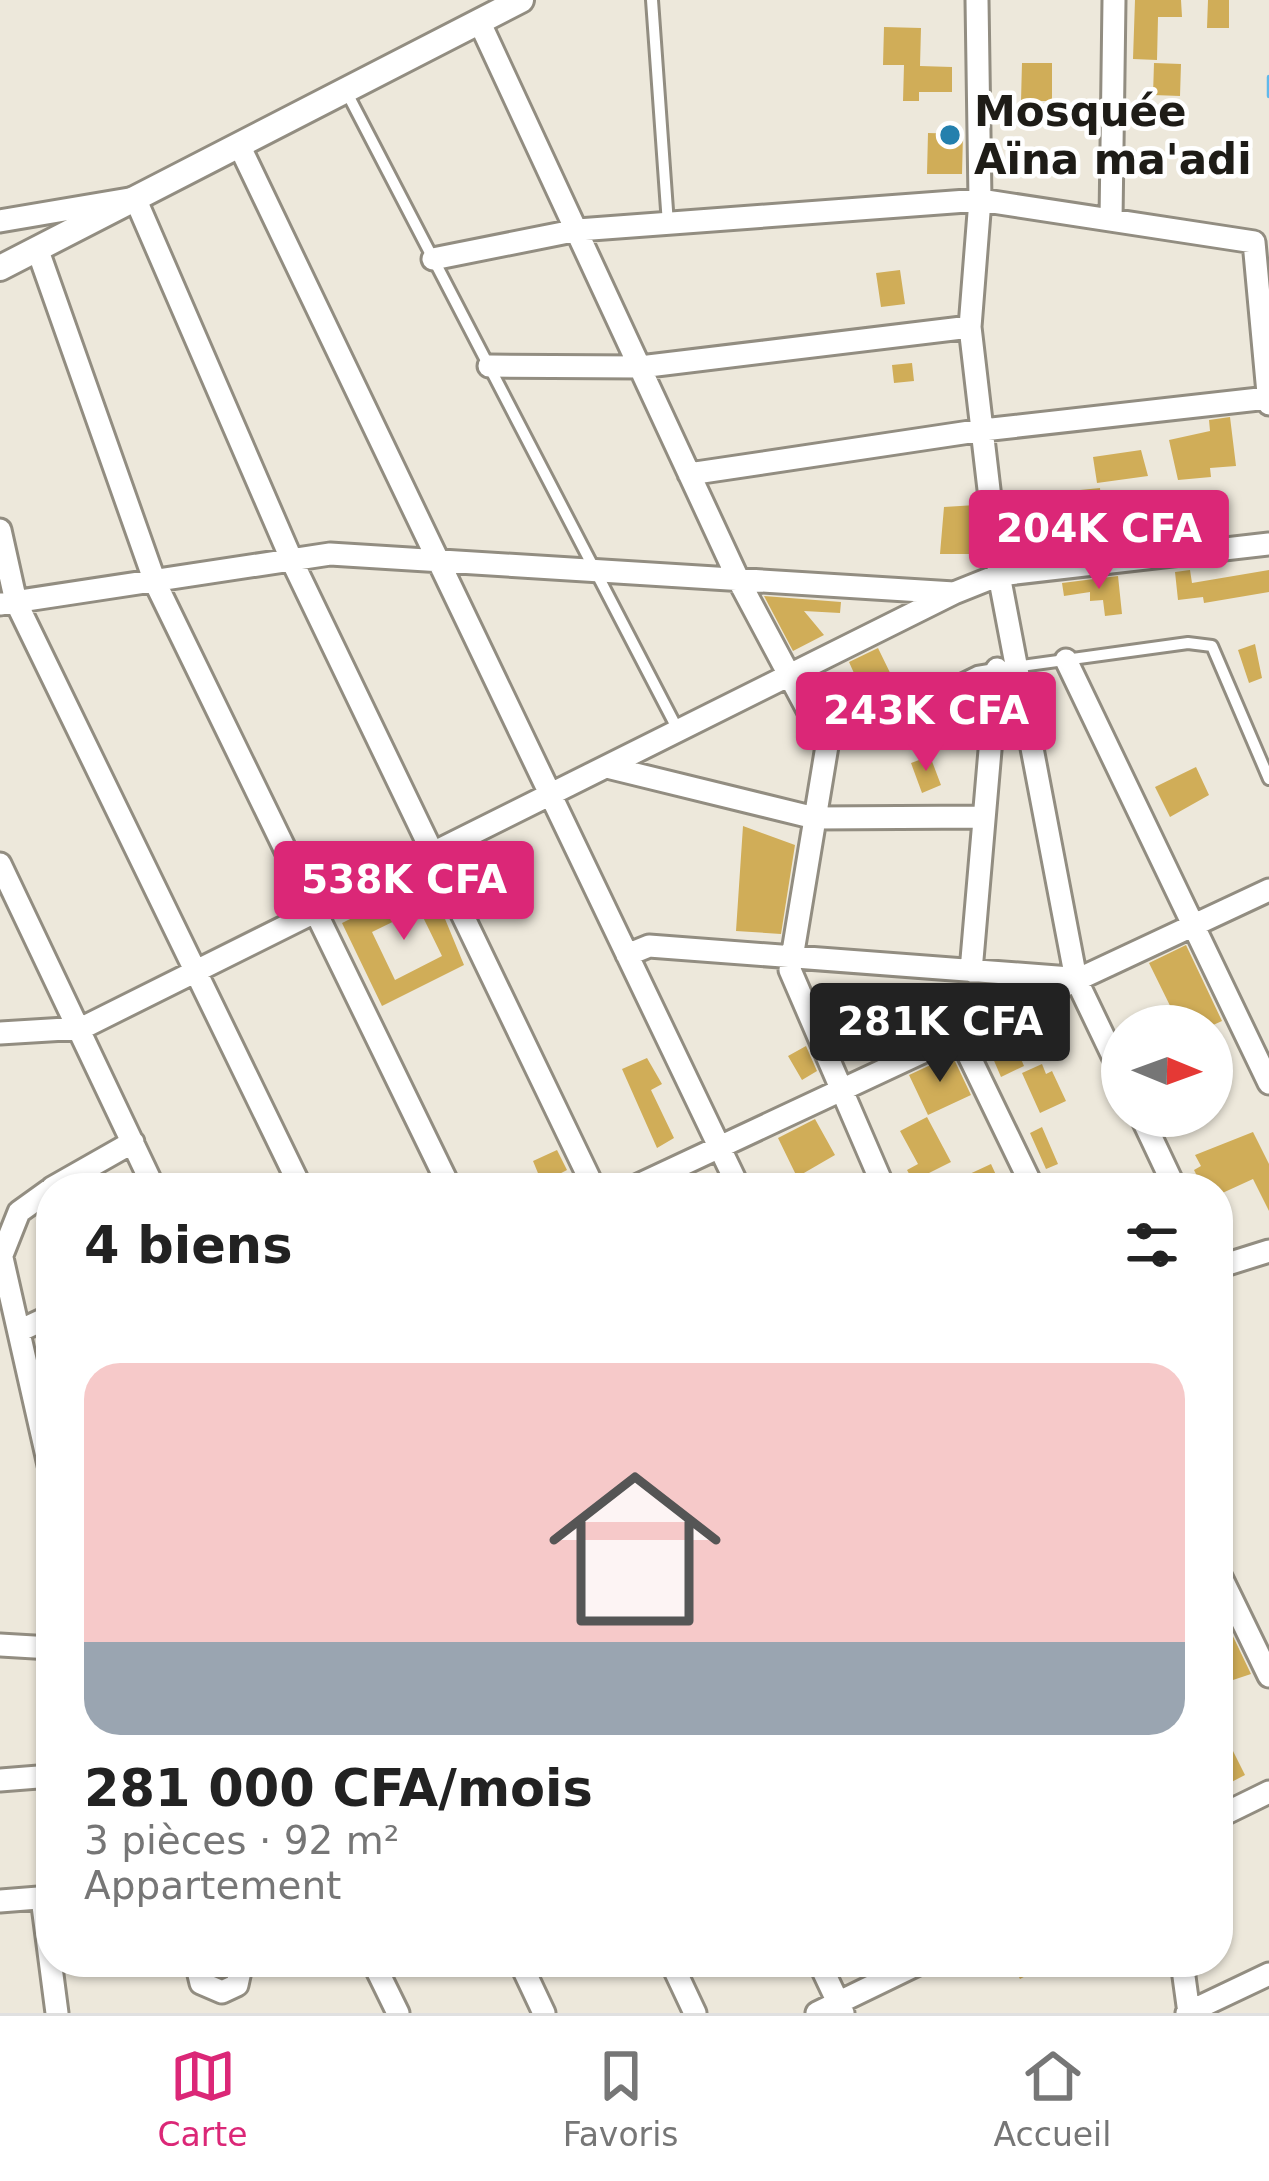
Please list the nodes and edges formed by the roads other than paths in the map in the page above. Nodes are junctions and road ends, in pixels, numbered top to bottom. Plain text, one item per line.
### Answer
1 (520, 0) edge
2 (652, 0) edge
3 (977, 0) edge
4 (1114, 0) edge
5 (479, 22) junction
6 (346, 90) junction
7 (239, 145) junction
8 (135, 198) junction
9 (980, 200) junction
10 (1112, 220) junction
11 (0, 221) edge
12 (668, 224) junction
13 (578, 230) junction
14 (37, 248) junction
15 (433, 260) junction
16 (0, 268) edge
17 (970, 327) junction
18 (489, 367) junction
19 (640, 368) junction
20 (1268, 401) edge
21 (982, 430) junction
22 (689, 474) junction
23 (0, 530) edge
24 (1269, 544) edge
25 (436, 561) junction
26 (293, 563) junction
27 (594, 571) junction
28 (999, 575) junction
29 (739, 581) junction
30 (155, 582) junction
31 (954, 593) junction
32 (8, 603) edge
33 (1066, 660) junction
34 (1007, 668) junction
35 (788, 675) junction
36 (679, 733) junction
37 (827, 746) junction
38 (611, 768) junction
39 (1269, 779) edge
40 (549, 797) junction
41 (984, 817) junction
42 (814, 818) junction
43 (434, 856) junction
44 (0, 864) edge
45 (1269, 890) edge
46 (316, 912) junction
47 (1193, 925) junction
48 (627, 955) junction
49 (792, 957) junction
50 (195, 970) junction
51 (971, 970) junction
52 (1076, 979) junction
53 (82, 1028) junction
54 (1101, 1032) edge
55 (0, 1033) edge
56 (958, 1033) junction
57 (1269, 1083) edge
58 (838, 1089) junction
59 (1151, 1137) edge
60 (133, 1142) junction
61 (719, 1144) junction
62 (78, 1173) edge
63 (147, 1173) edge
64 (294, 1173) edge
65 (443, 1173) edge
66 (587, 1173) edge
67 (662, 1173) edge
68 (733, 1173) edge
69 (877, 1173) edge
70 (1026, 1173) edge
71 (1168, 1173) edge
72 (36, 1200) edge
73 (1269, 1251) edge
74 (1, 1256) edge
75 (1233, 1263) edge
76 (36, 1323) edge
77 (19, 1331) junction
78 (36, 1404) edge
79 (1233, 1602) edge
80 (0, 1646) edge
81 (36, 1647) edge
82 (1269, 1676) edge
83 (36, 1777) edge
84 (0, 1780) edge
85 (1269, 1792) edge
86 (1233, 1810) edge
87 (36, 1898) edge
88 (0, 1901) edge
89 (1269, 1974) edge
90 (54, 1977) edge
91 (197, 1977) edge
92 (240, 1977) edge
93 (380, 1977) edge
94 (527, 1977) edge
95 (678, 1977) edge
96 (823, 1977) edge
97 (894, 1977) edge
98 (1184, 1977) edge
99 (207, 1988) junction
100 (833, 2010) edge
101 (57, 2013) edge
102 (202, 2013) edge
103 (398, 2013) edge
104 (544, 2013) edge
105 (695, 2013) edge
106 (1188, 2013) edge

1 - 5 street
2 - 12 lane
3 - 9 street
4 - 10 street
5 - 6 street
5 - 13 street
6 - 7 street
6 - 15 lane
7 - 8 street
7 - 25 street
8 - 11 street
8 - 14 street
8 - 26 street
9 - 10 street
9 - 12 street
9 - 17 street
10 - 20 street
12 - 13 street
13 - 15 street
13 - 19 street
14 - 16 street
14 - 30 street
15 - 18 lane
17 - 19 street
17 - 21 street
18 - 19 street
18 - 27 lane
19 - 22 street
20 - 21 street
21 - 22 street
21 - 28 street
22 - 29 street
23 - 32 street
24 - 28 street
25 - 26 street
25 - 27 street
25 - 40 street
26 - 30 street
26 - 43 street
27 - 29 street
27 - 36 lane
28 - 31 street
28 - 34 street
29 - 31 street
29 - 35 street
30 - 32 street
30 - 46 street
31 - 35 street
32 - 50 street
33 - 34 lane
33 - 39 lane
33 - 47 street
34 - 37 lane
34 - 41 street
34 - 52 street
35 - 36 street
35 - 37 street
36 - 38 street
37 - 42 street
38 - 40 street
38 - 42 street
40 - 43 street
40 - 48 street
41 - 42 street
41 - 51 street
42 - 49 street
43 - 46 street
43 - 66 street
44 - 53 street
45 - 47 street
46 - 50 street
46 - 65 street
47 - 52 street
47 - 57 street
48 - 49 street
48 - 61 street
49 - 51 street
49 - 58 street
50 - 53 street
50 - 64 street
51 - 52 street
52 - 54 street
52 - 56 street
53 - 55 street
53 - 60 street
56 - 58 street
56 - 70 street
58 - 61 street
58 - 69 street
59 - 71 street
60 - 62 street
60 - 63 street
61 - 67 street
61 - 68 street
72 - 74 street
73 - 75 street
74 - 77 street
76 - 77 street
77 - 78 street
79 - 82 street
80 - 81 street
83 - 84 street
85 - 86 street
87 - 88 street
89 - 106 street
90 - 101 street
91 - 99 street
92 - 99 street
93 - 103 street
94 - 104 street
95 - 105 street
96 - 100 street
97 - 100 street
98 - 106 street
99 - 102 street

